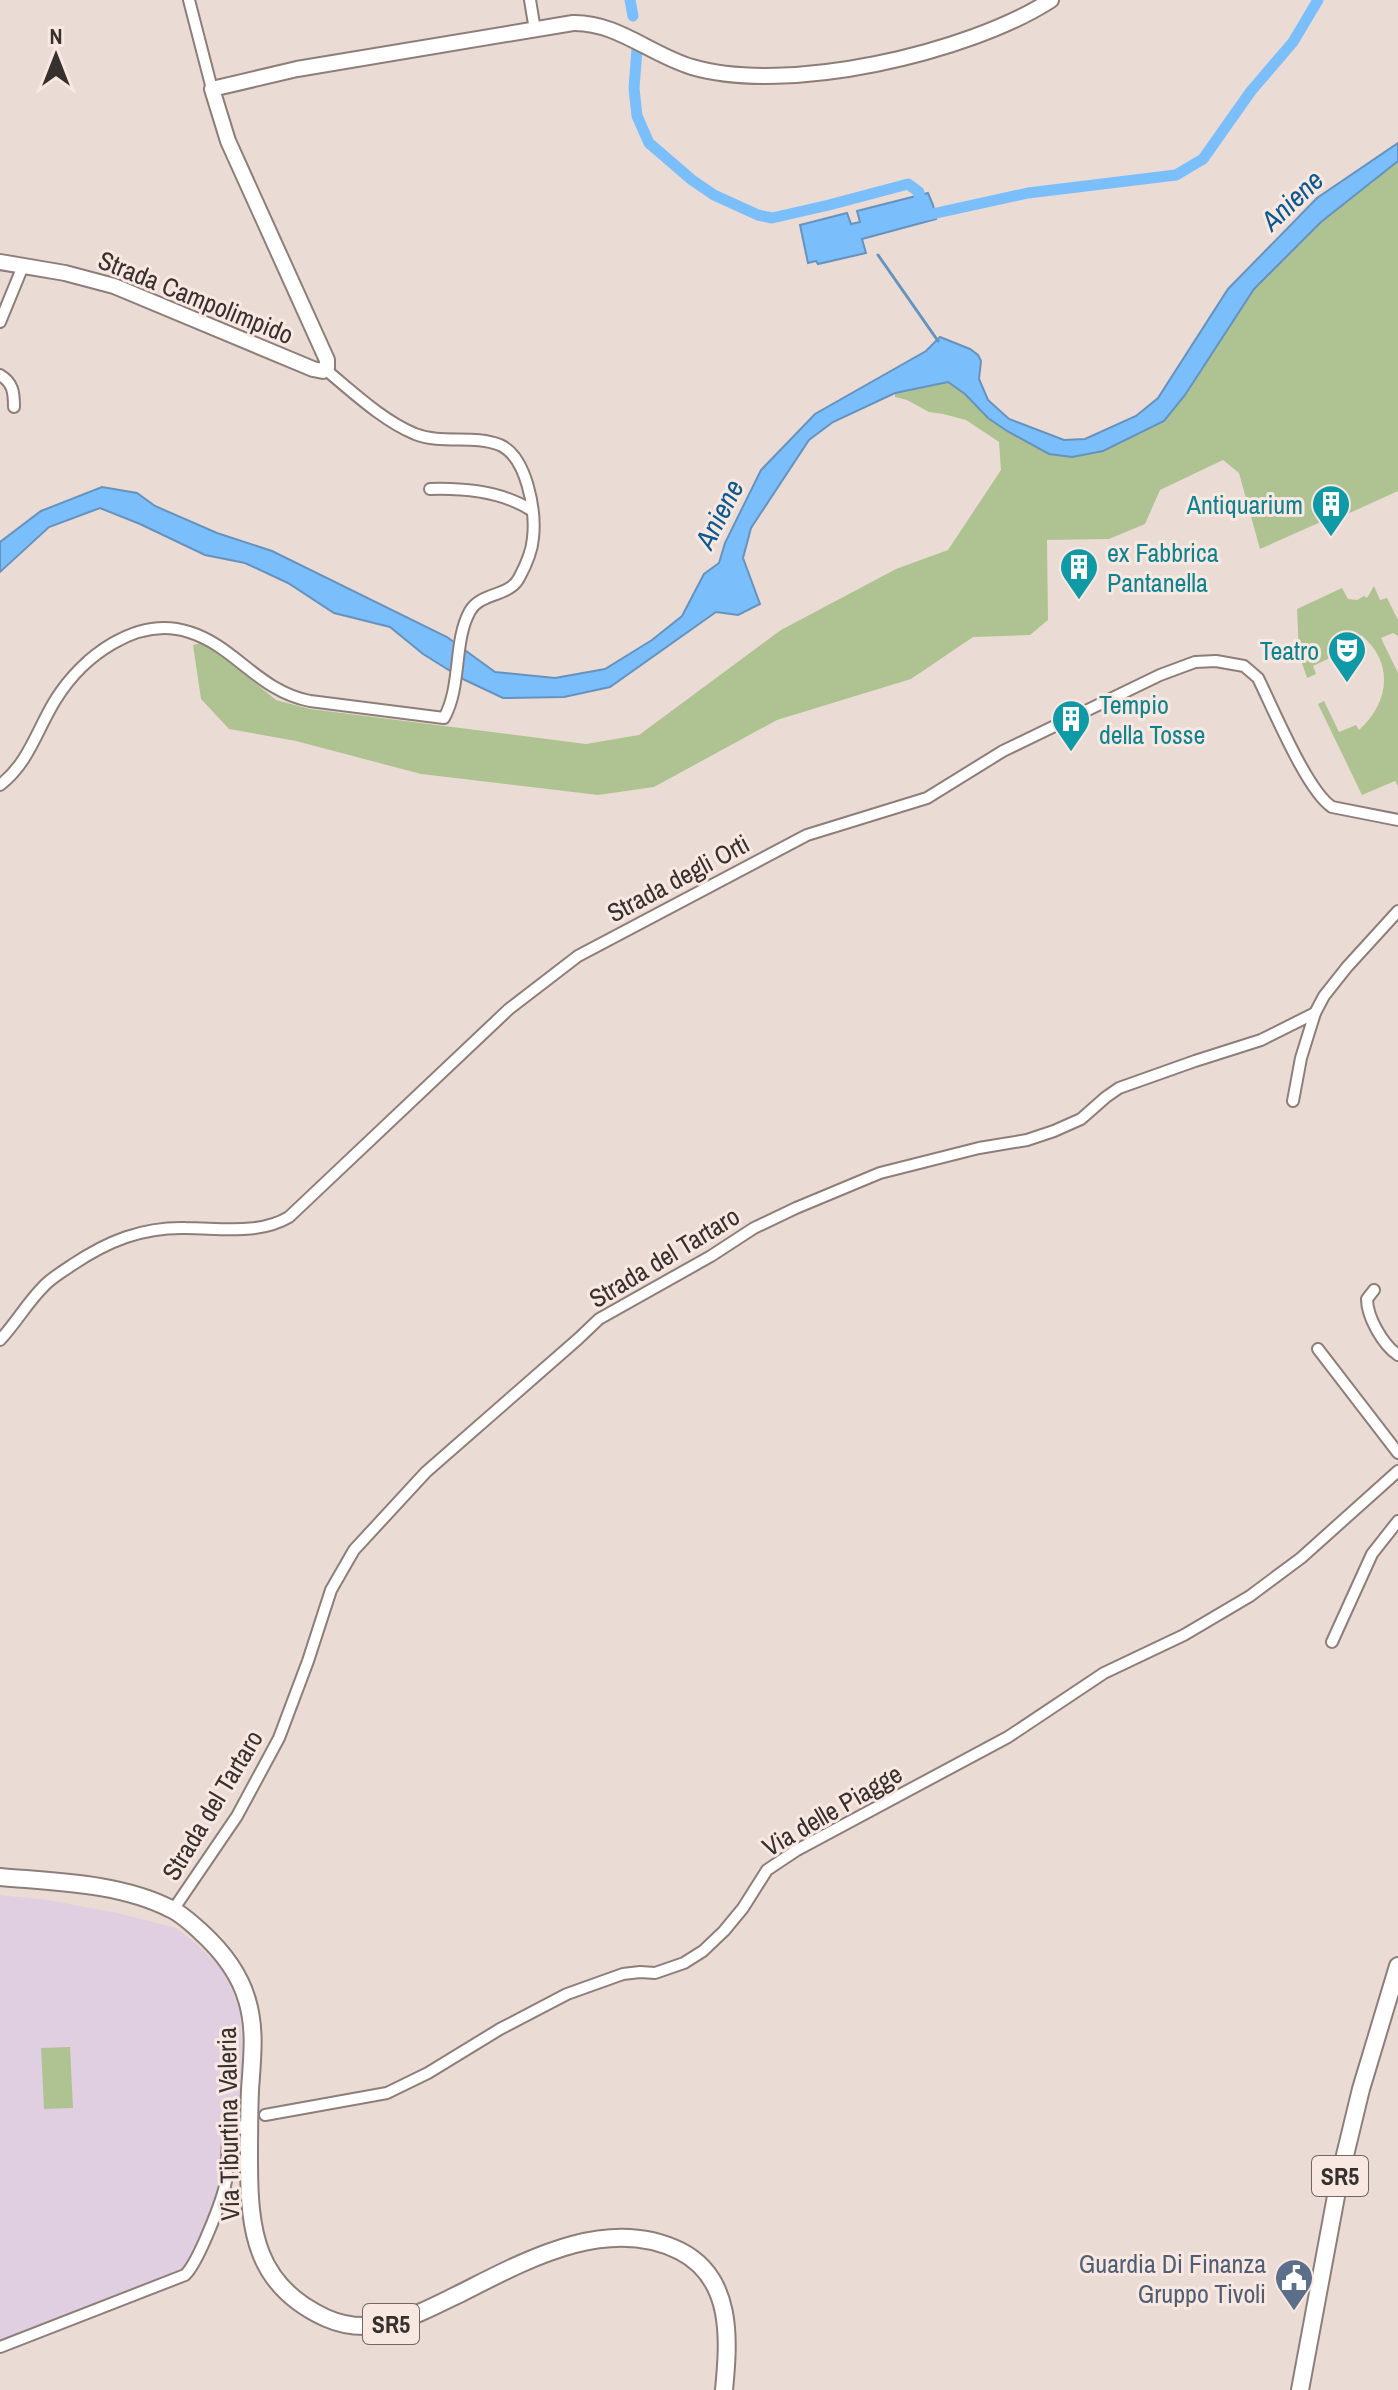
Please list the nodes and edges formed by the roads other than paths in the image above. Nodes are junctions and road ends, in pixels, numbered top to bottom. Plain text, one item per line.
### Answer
1 (189, 0) edge
2 (530, 0) edge
3 (1051, 0) edge
4 (535, 30) junction
5 (212, 89) junction
6 (0, 262) edge
7 (23, 266) junction
8 (0, 322) edge
9 (326, 370) junction
10 (0, 375) edge
11 (14, 407) dead end
12 (430, 489) dead end
13 (531, 510) junction
14 (0, 785) edge
15 (1398, 820) edge
16 (1398, 911) edge
17 (1315, 1013) junction
18 (1293, 1101) dead end
19 (1374, 1290) dead end
20 (0, 1340) edge
21 (1318, 1349) dead end
22 (1398, 1355) edge
23 (1398, 1453) edge
24 (1398, 1471) edge
25 (1398, 1521) edge
26 (1332, 1642) dead end
27 (0, 1877) edge
28 (173, 1910) junction
29 (1398, 1966) edge
30 (265, 2115) dead end
31 (249, 2122) junction
32 (0, 2347) edge
33 (724, 2390) edge
34 (1300, 2390) edge

1 - 5 street
2 - 4 street
3 - 4 street
4 - 5 street
5 - 9 street
6 - 7 street, Strada Campolimpido
7 - 8 street
7 - 9 street, Strada Campolimpido
9 - 13 street
10 - 11 street
12 - 13 street
13 - 14 street
15 - 20 street, Strada degli Orti
16 - 17 street
17 - 18 street
17 - 28 street, Strada del Tartaro
19 - 22 street
21 - 23 street
24 - 30 street, Via delle Piagge
25 - 26 street
27 - 28 main road, Via Tiburtina Valeria / SR5
28 - 31 main road, Via Tiburtina Valeria / SR5
29 - 34 main road, SR5
31 - 32 street
31 - 33 main road, Via Tiburtina Valeria / SR5

